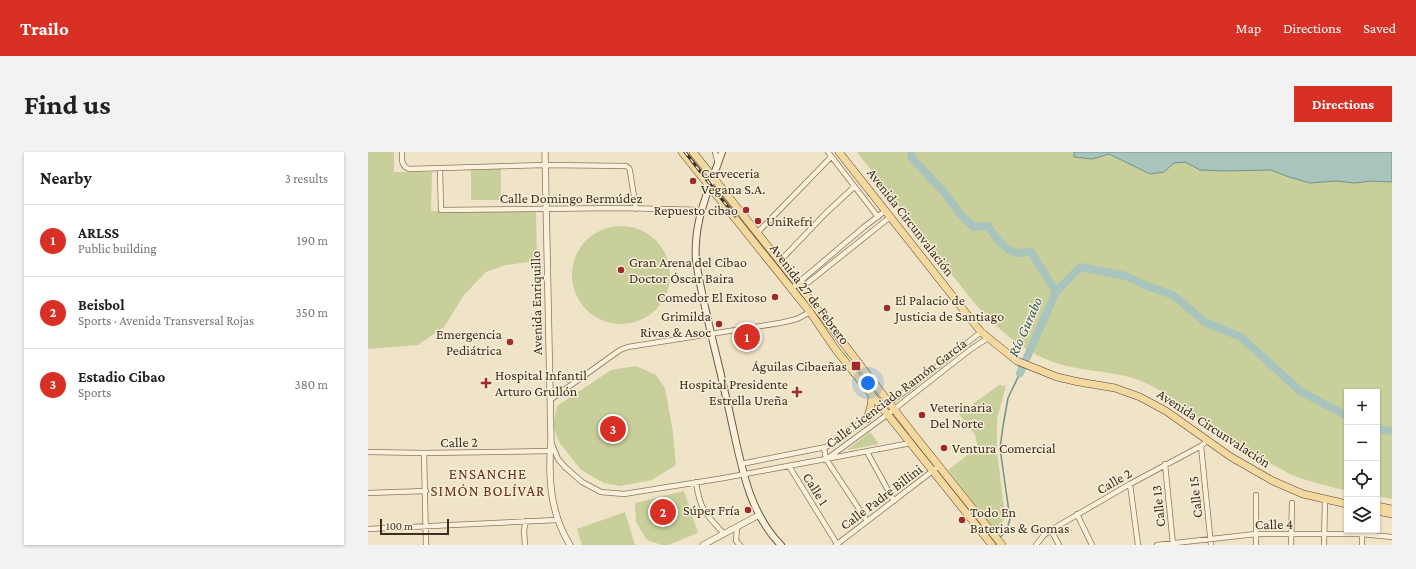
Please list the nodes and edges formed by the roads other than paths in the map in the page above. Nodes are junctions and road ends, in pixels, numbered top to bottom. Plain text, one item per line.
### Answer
1 (402, 152) edge
2 (545, 152) edge
3 (682, 152) edge
4 (693, 152) edge
5 (715, 152) edge
6 (722, 152) edge
7 (828, 152) edge
8 (839, 152) edge
9 (831, 157) junction
10 (718, 164) junction
11 (546, 165) junction
12 (440, 169) junction
13 (713, 177) junction
14 (709, 186) junction
15 (854, 187) junction
16 (636, 208) junction
17 (547, 209) junction
18 (701, 210) junction
19 (888, 214) junction
20 (878, 217) junction
21 (757, 233) junction
22 (779, 262) junction
23 (798, 286) junction
24 (793, 292) junction
25 (810, 312) junction
26 (982, 332) junction
27 (712, 334) junction
28 (988, 338) junction
29 (872, 396) junction
30 (550, 400) junction
31 (889, 403) junction
32 (882, 408) junction
33 (894, 410) junction
34 (888, 414) junction
35 (867, 419) junction
36 (551, 440) junction
37 (911, 443) junction
38 (1204, 444) junction
39 (824, 448) junction
40 (550, 451) junction
41 (368, 452) edge
42 (866, 452) junction
43 (424, 454) junction
44 (826, 459) junction
45 (741, 464) junction
46 (1165, 464) junction
47 (789, 466) junction
48 (936, 469) junction
49 (744, 474) junction
50 (696, 482) junction
51 (1130, 484) junction
52 (1292, 488) junction
53 (426, 491) junction
54 (368, 493) edge
55 (1256, 495) dead end
56 (1344, 499) edge
57 (1325, 500) junction
58 (894, 501) junction
59 (1292, 503) dead end
60 (1344, 503) edge
61 (1392, 509) edge
62 (1380, 511) edge
63 (1380, 511) edge
64 (1078, 514) junction
65 (1392, 514) edge
66 (759, 515) junction
67 (557, 520) junction
68 (526, 521) junction
69 (867, 521) junction
70 (426, 526) junction
71 (737, 528) junction
72 (368, 529) edge
73 (1051, 530) junction
74 (1344, 533) edge
75 (1362, 533) edge
76 (1370, 533) edge
77 (724, 534) junction
78 (1256, 534) junction
79 (1291, 534) junction
80 (1324, 534) junction
81 (1392, 536) edge
82 (1210, 539) junction
83 (735, 543) edge
84 (837, 544) edge
85 (1173, 544) edge
86 (426, 545) edge
87 (525, 545) edge
88 (570, 545) edge
89 (703, 545) edge
90 (740, 545) edge
91 (781, 545) edge
92 (992, 545) edge
93 (1002, 545) edge
94 (1036, 545) edge
95 (1059, 545) edge
96 (1092, 545) edge
97 (1138, 545) edge
98 (1157, 545) edge
99 (1211, 545) edge
100 (1256, 545) edge
101 (1291, 545) edge
102 (1324, 545) edge
103 (1362, 545) edge

1 - 12 street
2 - 11 street, Avenida Enriquillo
3 - 14 main road, Avenida 27 de Febrero
4 - 13 main road, Avenida 27 de Febrero
5 - 10 street
6 - 10 main road
7 - 9 street
8 - 19 main road, Avenida Circunvalación
9 - 15 street
9 - 21 street
10 - 13 main road
11 - 12 street
11 - 16 street
11 - 17 street, Avenida Enriquillo
12 - 17 street, Calle Domingo Bermúdez
13 - 14 main road
13 - 21 main road, Avenida 27 de Febrero
14 - 18 main road
14 - 24 main road, Avenida 27 de Febrero
15 - 20 street
15 - 22 street
16 - 17 street, Calle Domingo Bermúdez
16 - 18 street, Calle Domingo Bermúdez
17 - 30 street, Avenida Enriquillo
18 - 27 main road
19 - 20 street
19 - 23 street
19 - 26 main road, Avenida Circunvalación
20 - 23 street
21 - 22 main road, Avenida 27 de Febrero
22 - 23 main road, Avenida 27 de Febrero
23 - 24 street
23 - 31 main road, Avenida 27 de Febrero
24 - 25 main road, Avenida 27 de Febrero
25 - 27 street
25 - 29 main road, Avenida 27 de Febrero
26 - 28 main road, Avenida Circunvalación
26 - 31 street, Calle Licenciado Ramón García
27 - 30 street
27 - 45 main road
28 - 33 street, Calle Licenciado Ramón García
28 - 38 main road, Avenida Circunvalación
29 - 32 main road, Avenida 27 de Febrero
29 - 35 main road
30 - 36 street, Avenida Enriquillo
31 - 32 street, Calle Licenciado Ramón García
31 - 33 main road, Avenida 27 de Febrero
32 - 34 main road, Avenida 27 de Febrero
32 - 35 street, Calle Licenciado Ramón García
33 - 34 street, Calle Licenciado Ramón García
33 - 48 main road, Avenida 27 de Febrero
34 - 37 main road, Avenida 27 de Febrero
34 - 44 street, Calle Licenciado Ramón García
35 - 39 street, Calle Licenciado Ramón García
36 - 40 street, Avenida Enriquillo
36 - 50 street, Calle Licenciado Ramón García
37 - 42 street
37 - 48 main road, Avenida 27 de Febrero
38 - 46 street, Calle 2
38 - 52 main road, Avenida Circunvalación
38 - 82 street, Calle 15
39 - 44 street
39 - 45 street, Calle Licenciado Ramón García
40 - 43 street, Calle 2
40 - 67 street, Avenida Enriquillo
41 - 43 street, Calle 2
42 - 44 street
42 - 58 street
43 - 53 street
44 - 47 street, Calle Licenciado Ramón García
44 - 69 street
45 - 49 main road
46 - 51 street, Calle 2
46 - 85 street, Calle 13
47 - 49 street, Calle Licenciado Ramón García
47 - 84 street, Calle 1
48 - 58 street, Calle Padre Billini
48 - 92 main road, Avenida 27 de Febrero
48 - 93 main road, Avenida 27 de Febrero
49 - 50 street, Calle Licenciado Ramón García
49 - 66 main road
50 - 77 street
51 - 64 street, Calle 2
51 - 97 street
52 - 56 main road, Avenida Circunvalación
52 - 57 main road, Avenida Circunvalación
53 - 54 street
53 - 70 street
55 - 78 street
57 - 60 main road, Avenida Circunvalación
57 - 80 street
58 - 69 street, Calle Padre Billini
59 - 79 street
61 - 62 main road
63 - 65 main road
64 - 73 street, Calle 2
64 - 96 street
66 - 71 street
66 - 91 main road
67 - 68 street
67 - 88 street, Avenida Enriquillo
68 - 70 street
68 - 87 street
69 - 84 street, Calle Padre Billini
70 - 72 street
70 - 86 street
71 - 77 street
71 - 83 street
73 - 94 street, Calle 2
73 - 95 street
74 - 80 street, Calle 4
75 - 103 street
76 - 81 street, Calle 4
77 - 89 street
78 - 79 street, Calle 4
78 - 82 street, Calle 4
78 - 100 street
79 - 80 street, Calle 4
79 - 101 street
80 - 102 street
82 - 85 street, Calle 4
82 - 99 street, Calle 15
83 - 90 street
85 - 98 street, Calle 4

